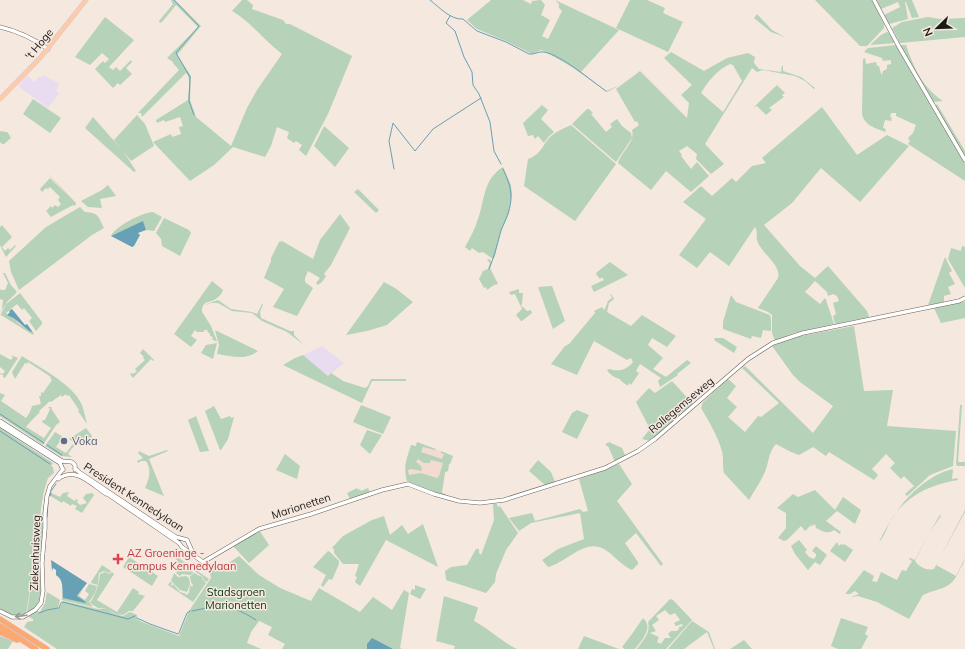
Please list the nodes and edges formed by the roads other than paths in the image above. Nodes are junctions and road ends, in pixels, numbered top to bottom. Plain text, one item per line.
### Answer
1 (86, 0) edge
2 (874, 0) edge
3 (0, 27) edge
4 (48, 49) junction
5 (1, 98) edge
6 (0, 103) edge
7 (965, 160) edge
8 (965, 298) edge
9 (0, 421) edge
10 (0, 425) edge
11 (66, 462) junction
12 (63, 468) junction
13 (76, 469) junction
14 (67, 474) junction
15 (72, 474) junction
16 (54, 482) junction
17 (405, 484) joint
18 (183, 540) junction
19 (180, 544) junction
20 (189, 545) junction
21 (184, 548) junction
22 (208, 560) junction
23 (0, 612) edge
24 (0, 615) edge
25 (0, 619) edge
26 (0, 626) edge
27 (13, 627) junction
28 (0, 633) edge
29 (35, 649) edge
30 (48, 649) edge

1 - 4 main road, 't Hoge
2 - 7 street
3 - 4 street
4 - 5 main road, 't Hoge
5 - 6 main road, 't Hoge
8 - 17 street, Rollegemseweg
9 - 11 street, President Kennedylaan
10 - 12 street, President Kennedylaan
11 - 12 street
11 - 13 street, President Kennedylaan
12 - 14 street, President Kennedylaan
12 - 16 street, Ziekenhuisweg
13 - 15 street, President Kennedylaan
13 - 18 street, President Kennedylaan
14 - 15 street, President Kennedylaan
14 - 16 street
15 - 19 street, President Kennedylaan
16 -> 23 street, Ziekenhuisweg
17 - 22 street, Marionetten
18 - 19 street, President Kennedylaan
18 - 20 street, President Kennedylaan
19 - 21 street, President Kennedylaan
20 - 21 street, President Kennedylaan
20 - 22 street, President Kennedylaan
21 - 22 street, President Kennedylaan
24 - 27 highway
25 - 27 highway
26 - 29 highway
27 - 30 highway
28 - 29 highway

